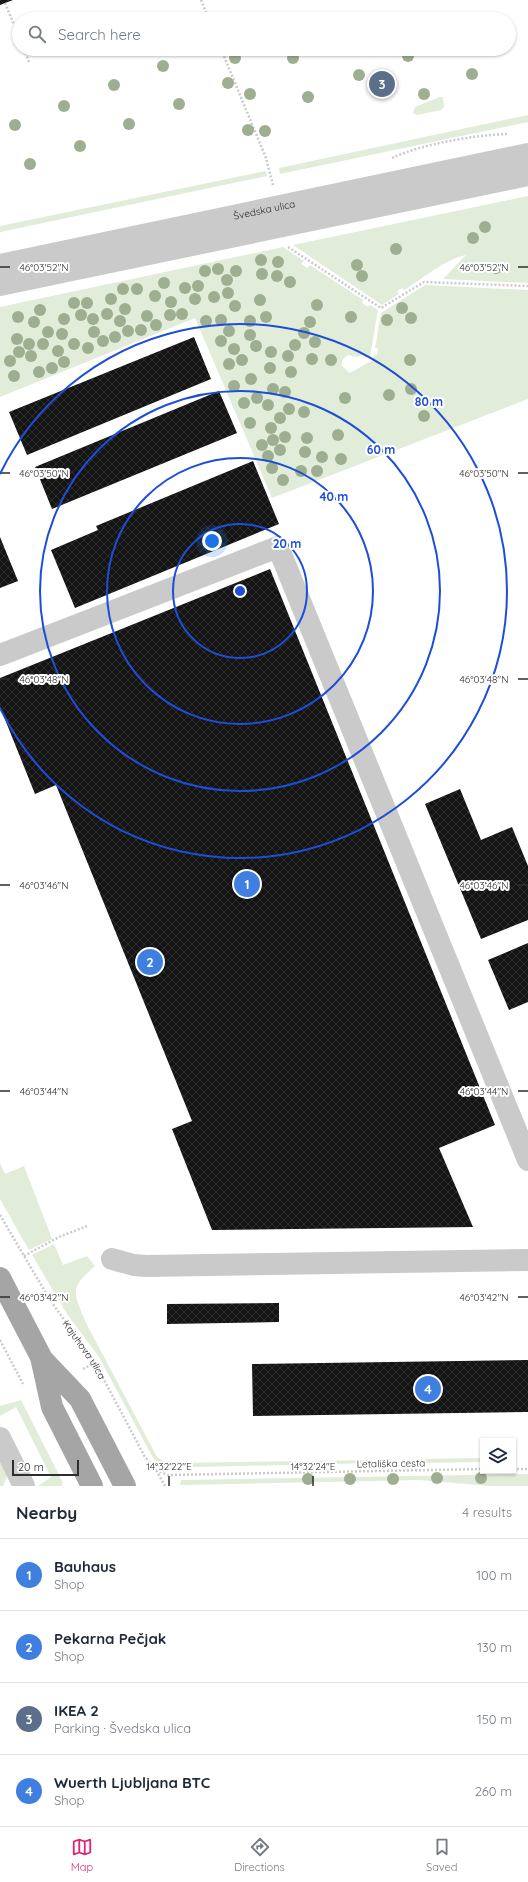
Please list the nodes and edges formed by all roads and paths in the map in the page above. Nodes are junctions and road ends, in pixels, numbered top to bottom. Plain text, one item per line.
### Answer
1 (201, 0) edge
2 (6, 3) dead end
3 (206, 12) edge
4 (12, 19) edge
5 (27, 56) edge
6 (224, 56) edge
7 (29, 62) dead end
8 (511, 134) dead end
9 (528, 154) edge
10 (392, 158) dead end
11 (528, 175) edge
12 (280, 216) junction
13 (0, 265) edge
14 (0, 285) edge
15 (528, 286) edge
16 (0, 655) edge
17 (528, 1160) edge
18 (0, 1215) edge
19 (87, 1226) dead end
20 (24, 1256) junction
21 (112, 1259) dead end
22 (528, 1260) edge
23 (0, 1278) edge
24 (41, 1357) junction
25 (94, 1363) junction
26 (81, 1370) dead end
27 (0, 1438) edge
28 (480, 1469) edge
29 (516, 1469) edge
30 (528, 1469) edge
31 (156, 1470) junction
32 (24, 1486) edge
33 (92, 1486) edge
34 (125, 1486) edge
35 (164, 1486) edge

1 - 3 path
2 - 4 path
5 - 7 path
6 - 12 path
8 - 10 path
9 - 12 street, Švedska ulica
11 - 12 street, Švedska ulica
12 - 13 street, Švedska ulica
12 - 14 street, Švedska ulica
12 - 15 path
16 - 17 street
18 - 20 path, Kajuhova ulica
19 - 20 path
20 - 25 path, Kajuhova ulica
21 - 22 street
23 - 24 main road
24 - 33 main road
24 - 34 main road
25 - 26 path
25 - 31 path, Kajuhova ulica
27 - 32 street
28 - 31 path, Letališka cesta
29 - 30 path
31 - 35 path, Kajuhova ulica

